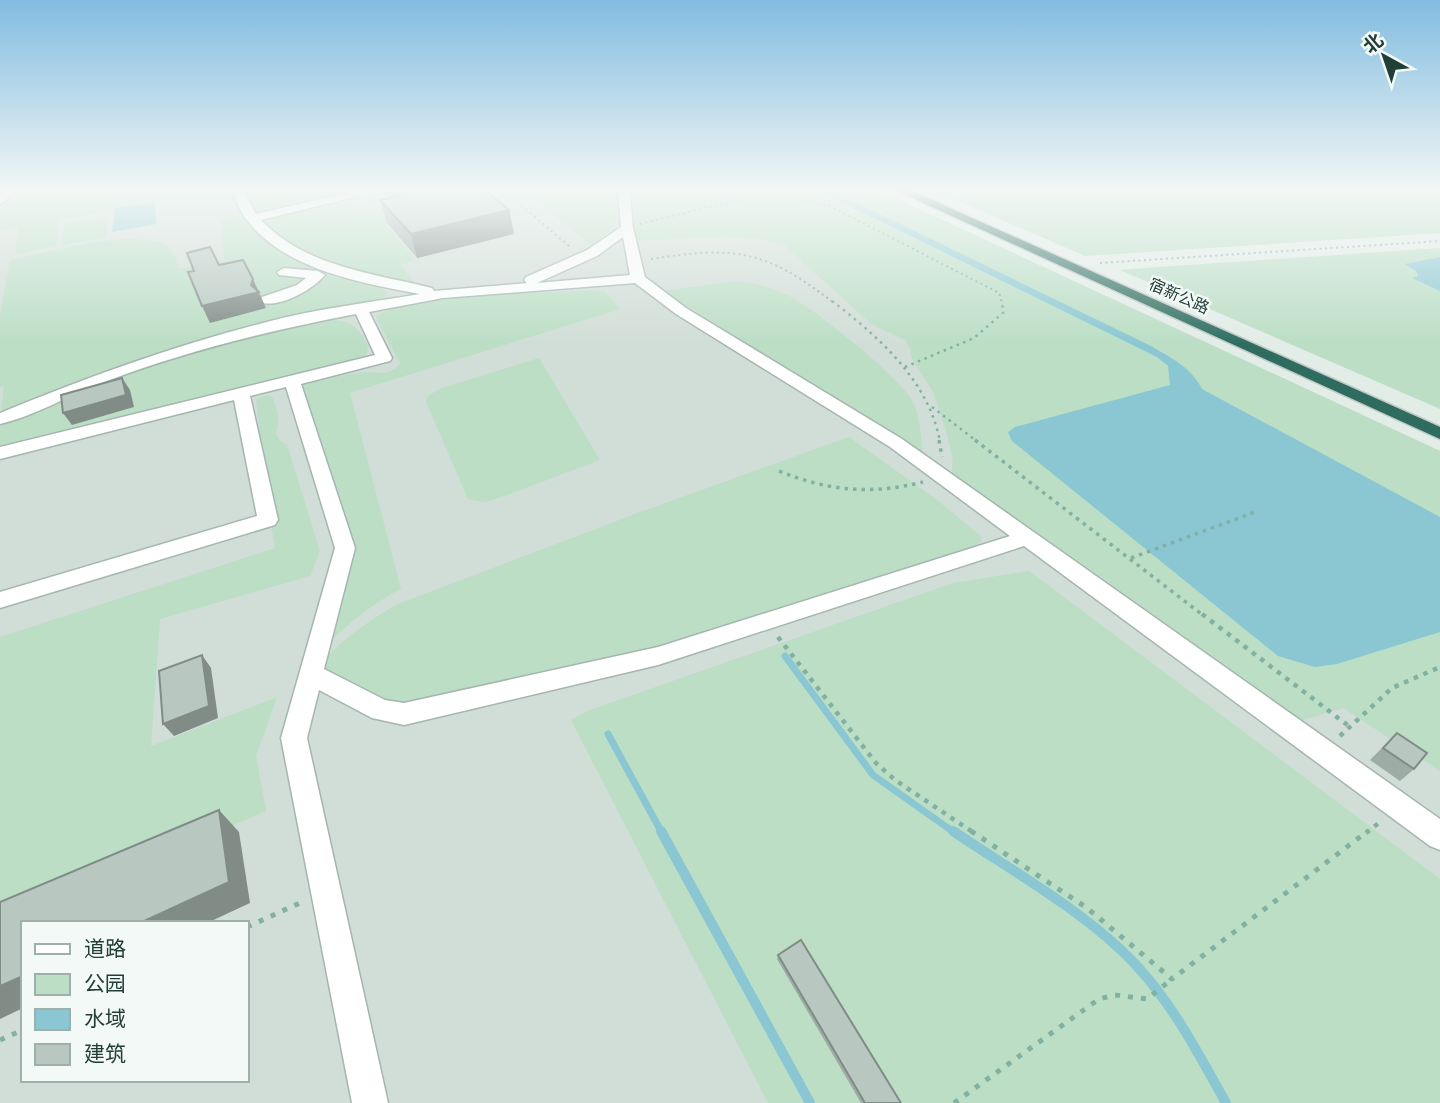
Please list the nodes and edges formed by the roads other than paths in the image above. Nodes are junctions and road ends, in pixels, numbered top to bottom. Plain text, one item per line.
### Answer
1 (281, 242) edge
2 (605, 242) edge
3 (630, 242) edge
4 (1017, 242) edge
5 (1039, 242) edge
6 (341, 270) junction
7 (636, 270) junction
8 (284, 272) dead end
9 (318, 275) junction
10 (510, 287) junction
11 (266, 294) dead end
12 (443, 294) junction
13 (360, 308) junction
14 (292, 381) junction
15 (241, 393) junction
16 (0, 419) edge
17 (1440, 421) edge
18 (1440, 434) edge
19 (0, 453) edge
20 (1027, 538) junction
21 (0, 600) edge
22 (311, 674) junction
23 (1440, 836) edge
24 (370, 1103) edge

1 - 6 lane
2 - 10 lane
3 - 7 lane
4 - 18 highway, 宿新公路
5 - 17 highway, 宿新公路
6 - 9 lane
6 - 12 lane
7 - 10 lane
7 - 20 lane
8 - 9 lane
9 - 11 lane
10 - 12 lane
12 - 13 lane
13 - 14 lane
13 - 16 lane
14 - 15 lane
14 - 22 lane
15 - 19 lane
15 - 21 lane
20 - 22 lane
20 - 23 lane
22 - 24 lane

